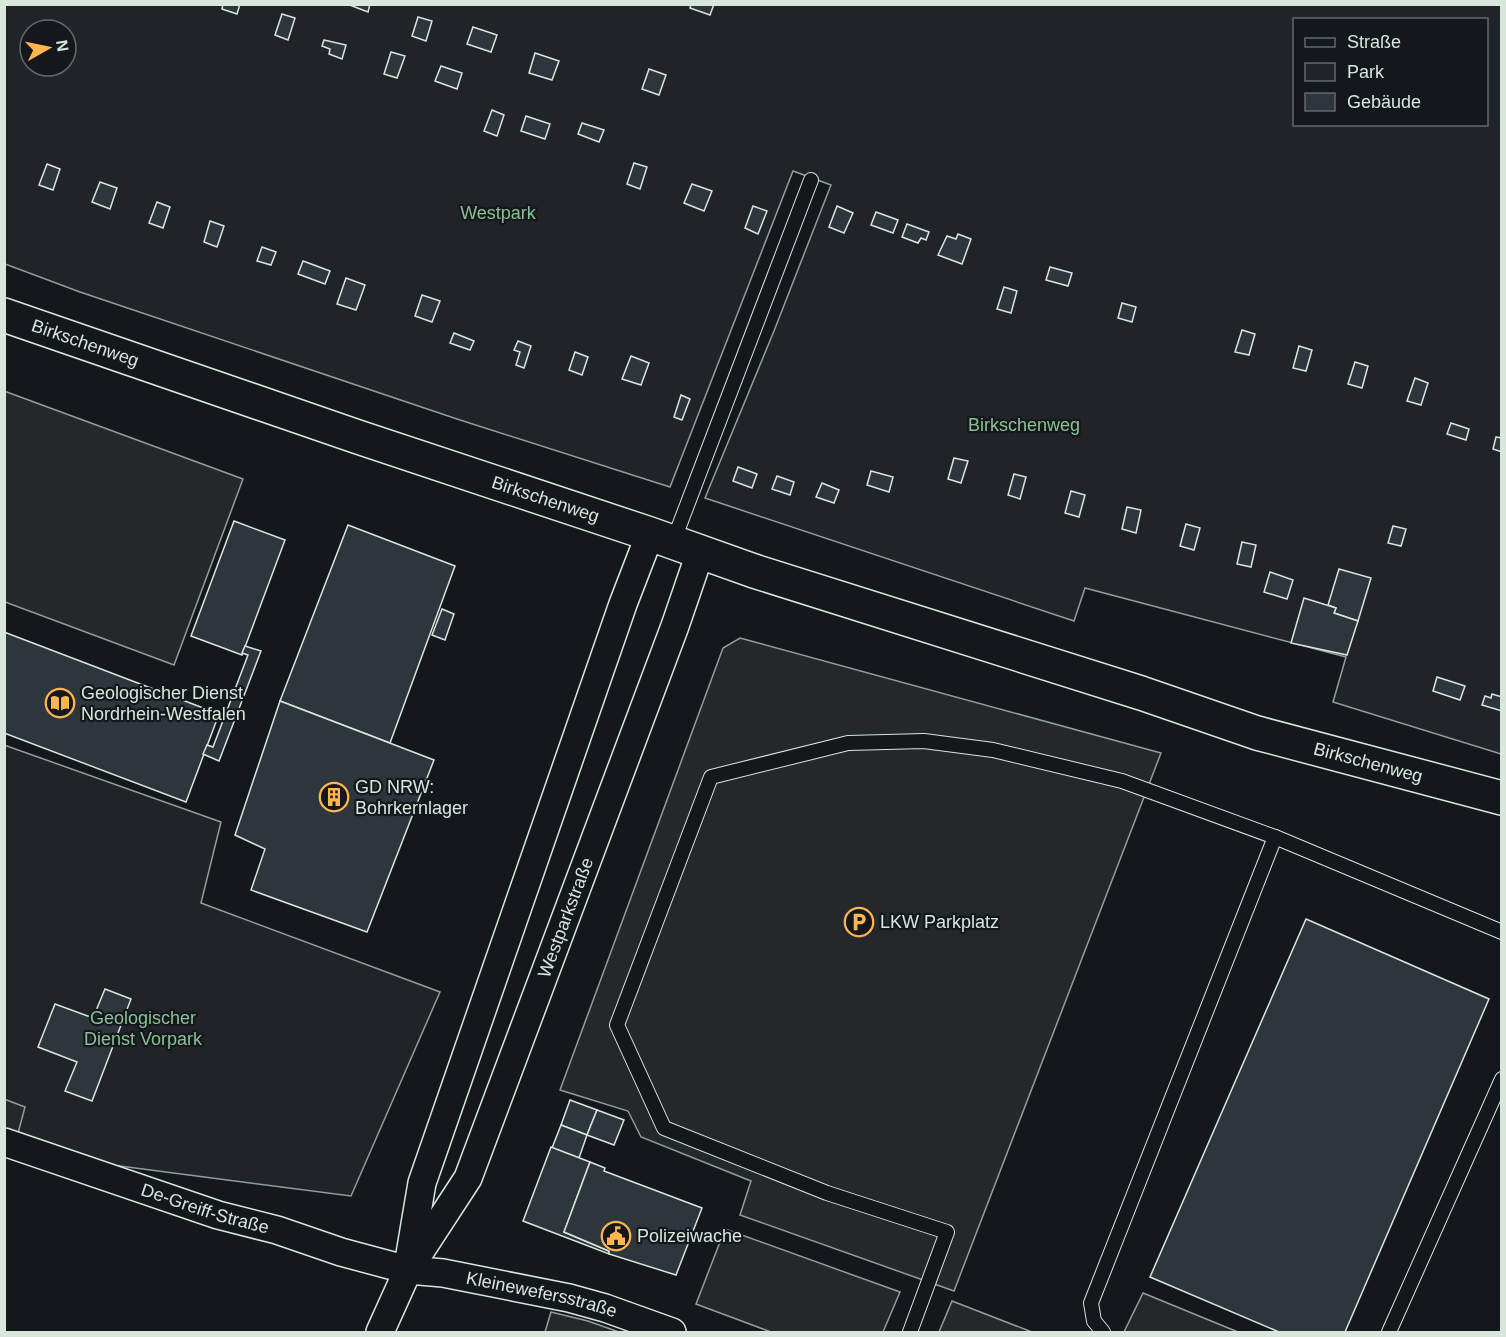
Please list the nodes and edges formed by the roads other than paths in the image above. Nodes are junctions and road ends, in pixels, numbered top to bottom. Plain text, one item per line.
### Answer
1 (811, 180) dead end
2 (4, 315) edge
3 (674, 543) junction
4 (1502, 798) edge
5 (1275, 837) junction
6 (1502, 932) edge
7 (1502, 1079) edge
8 (4, 1142) edge
9 (408, 1270) junction
10 (380, 1332) edge
11 (672, 1332) edge
12 (910, 1332) edge
13 (1103, 1332) edge
14 (1389, 1332) edge

1 - 3 lane
2 - 3 main road, Birkschenweg
3 - 4 main road, Birkschenweg
3 - 9 street, Westparkstraße
3 - 9 street, Westparkstraße
5 - 6 lane
5 - 12 lane
5 - 13 lane
7 - 14 lane
8 - 9 street, De-Greiff-Straße
9 - 10 street, Westparkstraße
9 - 11 street, Kleinewefersstraße

